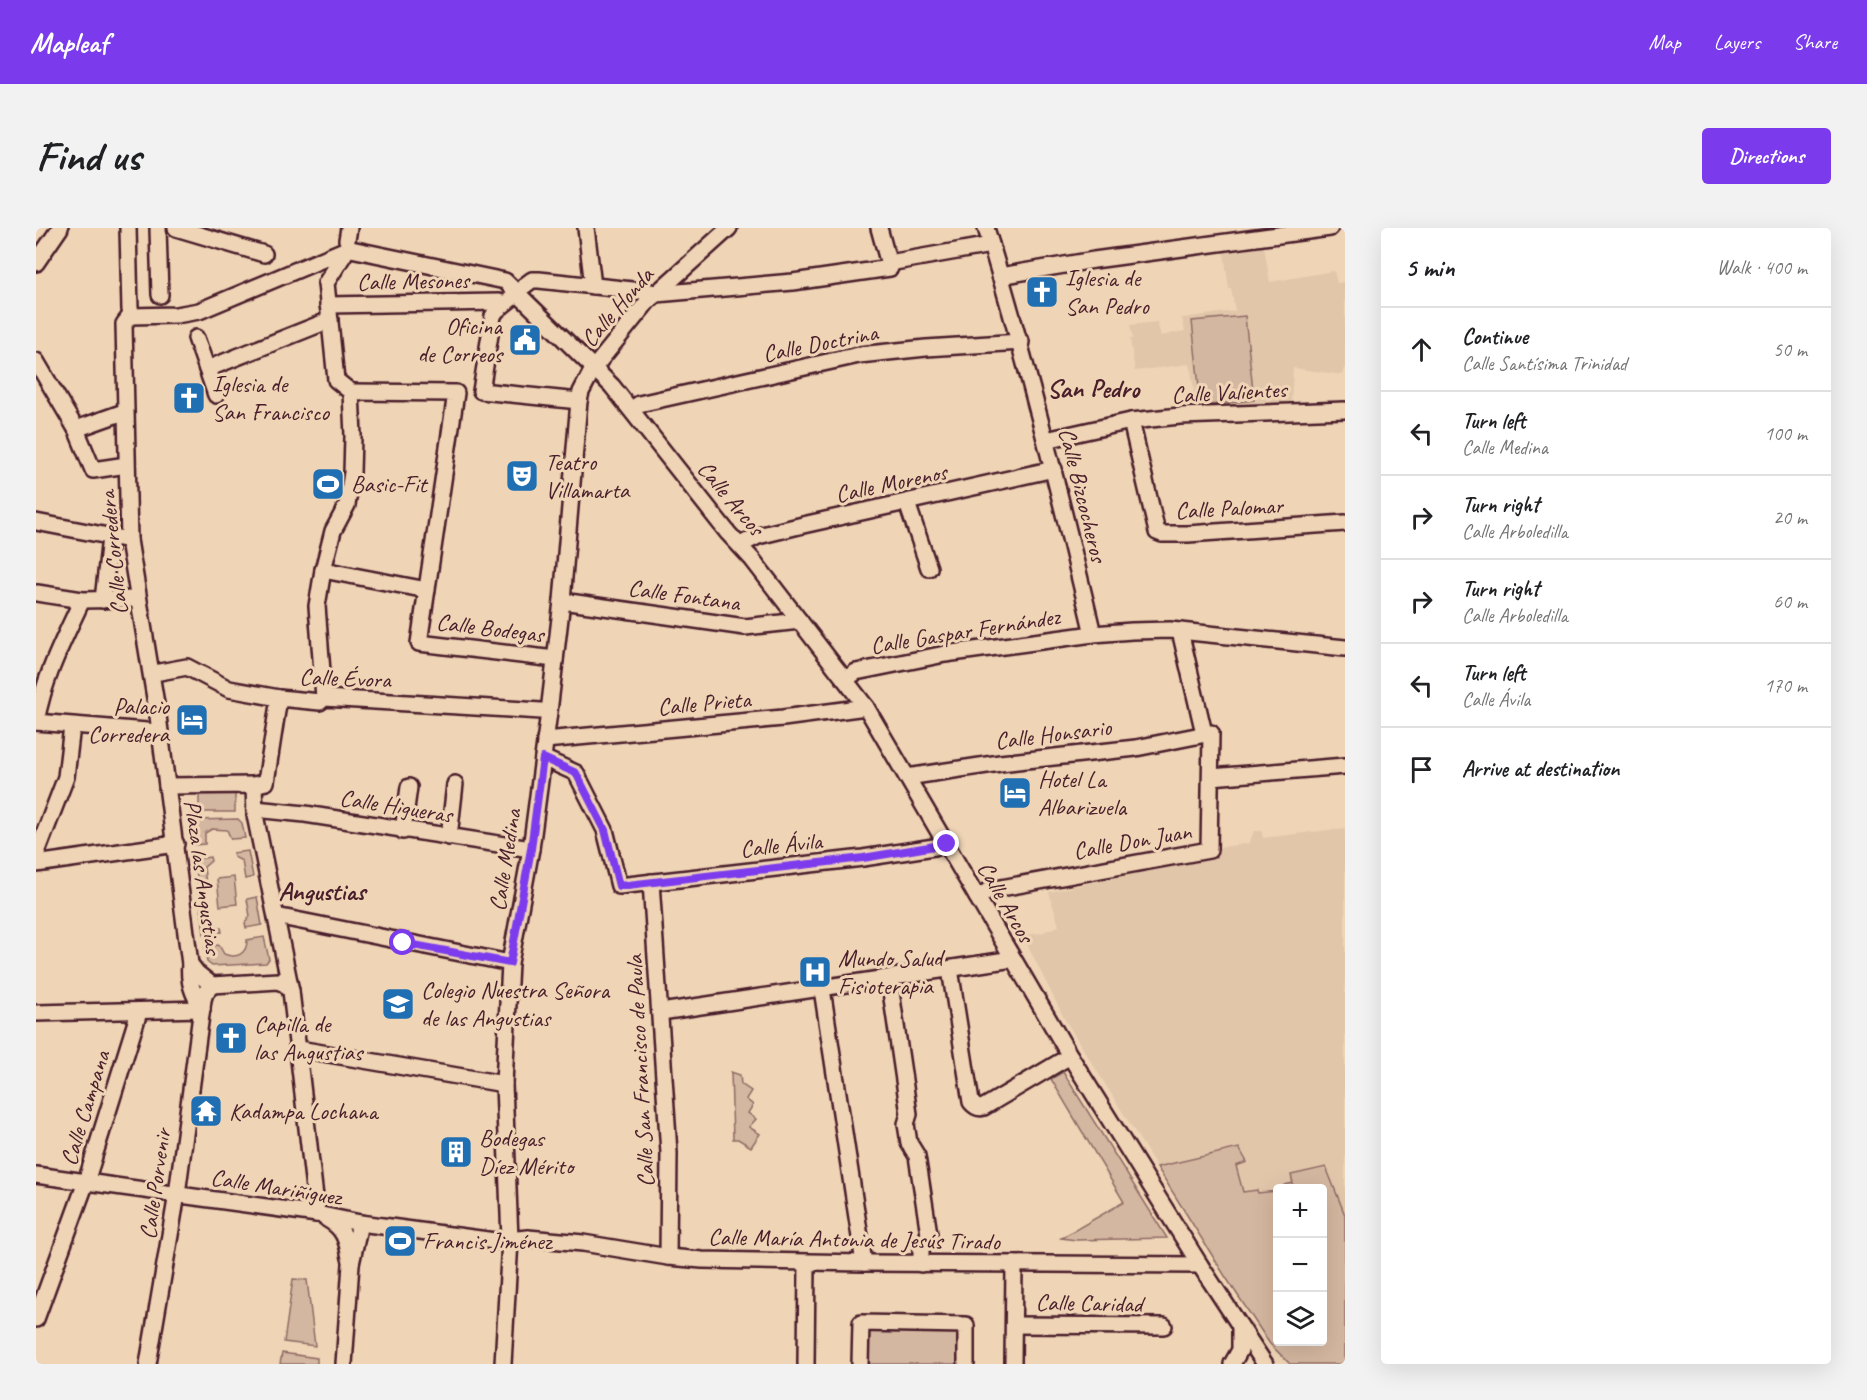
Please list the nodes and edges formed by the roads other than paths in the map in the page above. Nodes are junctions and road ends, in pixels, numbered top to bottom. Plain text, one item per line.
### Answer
1 (60, 228) edge
2 (128, 228) edge
3 (158, 228) edge
4 (176, 228) edge
5 (586, 228) edge
6 (729, 228) edge
7 (879, 228) edge
8 (986, 228) edge
9 (1330, 228) edge
10 (347, 243) edge
11 (991, 245) junction
12 (269, 262) dead end
13 (36, 263) edge
14 (890, 265) junction
15 (1000, 276) junction
16 (593, 286) junction
17 (521, 290) junction
18 (653, 293) junction
19 (160, 302) dead end
20 (498, 302) dead end
21 (329, 312) junction
22 (130, 313) junction
23 (196, 338) dead end
24 (1021, 342) junction
25 (36, 361) edge
26 (207, 369) junction
27 (593, 369) junction
28 (351, 392) junction
29 (216, 395) dead end
30 (579, 401) junction
31 (632, 409) junction
32 (1345, 410) edge
33 (121, 413) dead end
34 (1131, 421) junction
35 (76, 429) junction
36 (1046, 440) junction
37 (120, 466) dead end
38 (1054, 469) junction
39 (907, 503) junction
40 (36, 522) edge
41 (1345, 523) edge
42 (110, 537) junction
43 (129, 540) junction
44 (740, 545) junction
45 (929, 568) dead end
46 (323, 570) junction
47 (427, 590) junction
48 (37, 593) edge
49 (138, 599) junction
50 (82, 600) junction
51 (103, 600) junction
52 (562, 601) junction
53 (800, 621) junction
54 (1180, 631) junction
55 (1093, 634) junction
56 (1345, 648) edge
57 (555, 659) junction
58 (154, 673) dead end
59 (846, 679) junction
60 (279, 698) junction
61 (324, 698) junction
62 (866, 707) junction
63 (541, 711) dead end
64 (36, 722) edge
65 (72, 726) junction
66 (159, 732) junction
67 (1204, 733) junction
68 (545, 740) junction
69 (543, 758) junction
70 (1345, 766) edge
71 (907, 777) junction
72 (1211, 777) junction
73 (454, 784) dead end
74 (254, 785) junction
75 (167, 786) junction
76 (409, 787) dead end
77 (255, 809) junction
78 (403, 831) junction
79 (449, 837) junction
80 (176, 844) junction
81 (947, 844) junction
82 (531, 849) junction
83 (36, 855) edge
84 (36, 864) edge
85 (651, 882) junction
86 (977, 897) junction
87 (276, 916) junction
88 (1013, 959) junction
89 (510, 963) junction
90 (190, 964) junction
91 (950, 969) junction
92 (889, 978) junction
93 (212, 985) junction
94 (822, 989) junction
95 (291, 991) junction
96 (202, 1009) junction
97 (139, 1012) junction
98 (661, 1012) junction
99 (36, 1013) edge
100 (299, 1049) junction
101 (1070, 1056) junction
102 (504, 1084) junction
103 (36, 1174) edge
104 (86, 1182) junction
105 (177, 1194) junction
106 (317, 1214) junction
107 (360, 1223) junction
108 (510, 1240) junction
109 (668, 1257) junction
110 (807, 1263) junction
111 (864, 1263) junction
112 (351, 1264) junction
113 (921, 1264) junction
114 (1014, 1264) junction
115 (1200, 1265) junction
116 (36, 1319) edge
117 (1014, 1324) junction
118 (1164, 1326) dead end
119 (1240, 1326) junction
120 (1261, 1359) edge
121 (148, 1364) edge
122 (344, 1364) edge
123 (503, 1364) edge
124 (806, 1364) edge
125 (860, 1364) edge
126 (966, 1364) edge
127 (1013, 1364) edge
128 (1232, 1364) edge
129 (1272, 1364) edge

1 - 13 street
2 - 22 street, Calle Corredera
3 - 19 street
4 - 12 street
5 - 16 street
6 - 18 street, Calle Honda
7 - 14 street
8 - 11 street, Calle Bizcocheros
9 - 15 street
10 - 17 street, Calle Arcos
10 - 21 street
10 - 22 street
11 - 14 street
11 - 15 street, Calle Bizcocheros
14 - 18 street
15 - 24 street, Calle Bizcocheros
16 - 17 street
16 - 18 street
17 - 27 street, Calle Arcos
17 - 30 street
18 - 27 street, Calle Honda
20 - 21 street, Calle Mesones
21 - 26 street
21 - 28 street
22 - 43 street, Calle Corredera
23 - 26 street
24 - 31 street, Calle Doctrina
24 - 36 street, Calle Bizcocheros
25 - 35 street
26 - 29 street
27 - 30 street, Calle Medina
27 - 31 street, Calle Arcos
28 - 46 street
28 - 47 street, Calle Bodegas
30 - 52 street, Calle Medina
31 - 44 street, Calle Arcos
32 - 34 street, Calle Valientes
33 - 35 street
34 - 36 street, Calle Valientes
34 - 41 street, Calle Palomar
35 - 37 street
36 - 38 street, Calle Bizcocheros
38 - 39 street, Calle Morenos
38 - 55 street, Calle Bizcocheros
39 - 44 street, Calle Morenos
39 - 45 street
40 - 42 street
42 - 43 street
42 - 51 street, Calle Corredera
43 - 49 street, Calle Corredera
44 - 53 street, Calle Arcos
46 - 47 street
46 - 61 street
47 - 57 street, Calle Bodegas
48 - 50 street
49 - 51 street
49 - 66 street, Calle Corredera
50 - 51 street
50 - 64 street
52 - 53 street, Calle Fontana
52 - 57 street, Calle Medina
53 - 59 street, Calle Arcos
54 - 55 street, Calle Gaspar Fernández
54 - 56 street, Calle Gaspar Fernández
54 - 67 street
55 - 59 street, Calle Gaspar Fernández
57 - 68 street, Calle Medina
58 - 60 street, Calle Évora
59 - 62 street, Calle Arcos
60 - 61 street, Calle Évora
60 - 74 street
61 - 63 street, Calle Évora
62 - 68 street, Calle Prieta
62 - 71 street, Calle Arcos
64 - 65 street
65 - 66 street
65 - 83 street
66 - 75 street, Calle Corredera
67 - 71 street, Calle Honsario
67 - 72 street, Calle Don Juan
68 - 69 street, Calle Medina
69 - 82 street, Calle Medina
69 - 85 street, Calle Ávila
70 - 72 street
71 - 81 street, Calle Arcos
72 - 86 street, Calle Don Juan
73 - 79 street
74 - 75 street, Plaza las Angustias
74 - 77 street
75 - 80 street, Plaza las Angustias
76 - 78 street
77 - 78 street, Calle Higueras
77 - 87 street
78 - 79 street, Calle Higueras
79 - 82 street, Calle Higueras
80 - 84 street
80 - 90 street, Plaza las Angustias
81 - 85 street, Calle Ávila
81 - 86 street, Calle Arcos
82 - 89 street, Calle Medina
85 - 98 street, Calle San Francisco de Paula
86 - 88 street, Calle Arcos
87 - 89 street
87 - 95 street
88 - 91 street
88 - 101 street, Calle Arcos
89 - 102 street, Calle Medina
90 - 93 street, Plaza las Angustias
90 - 96 street
91 - 92 street
91 - 101 street
92 - 94 street
92 - 113 street
93 - 95 street, Plaza las Angustias
93 - 96 street, Calle Porvenir
94 - 98 street
94 - 111 street
95 - 100 street
96 - 97 street
96 - 105 street, Calle Porvenir
97 - 99 street
97 - 104 street, Calle Campana
98 - 109 street, Calle San Francisco de Paula
100 - 102 street
100 - 106 street
101 - 115 street, Calle Arcos
102 - 108 street, Calle Medina
103 - 104 street, Calle Mariñiguez
104 - 105 street, Calle Mariñiguez
104 - 116 street, Calle Campana
105 - 106 street, Calle Mariñiguez
105 - 121 street, Calle Porvenir
106 - 107 street, Calle Mariñiguez
106 - 112 street
107 - 108 street, Calle Mariñiguez
107 - 112 street
108 - 109 street, Calle María Antonia de Jesús Tirado
108 - 123 street, Calle Medina
109 - 110 street, Calle María Antonia de Jesús Tirado
110 - 111 street, Calle María Antonia de Jesús Tirado
110 - 124 street
111 - 113 street, Calle María Antonia de Jesús Tirado
112 - 122 street
113 - 114 street, Calle María Antonia de Jesús Tirado
114 - 115 street, Calle María Antonia de Jesús Tirado
114 - 117 street
115 - 119 street, Calle Arcos
117 - 118 street, Calle Caridad
117 - 127 street
119 - 120 street, Calle Arcos
119 - 128 street
120 - 129 street, Calle Arcos
125 - 126 street

